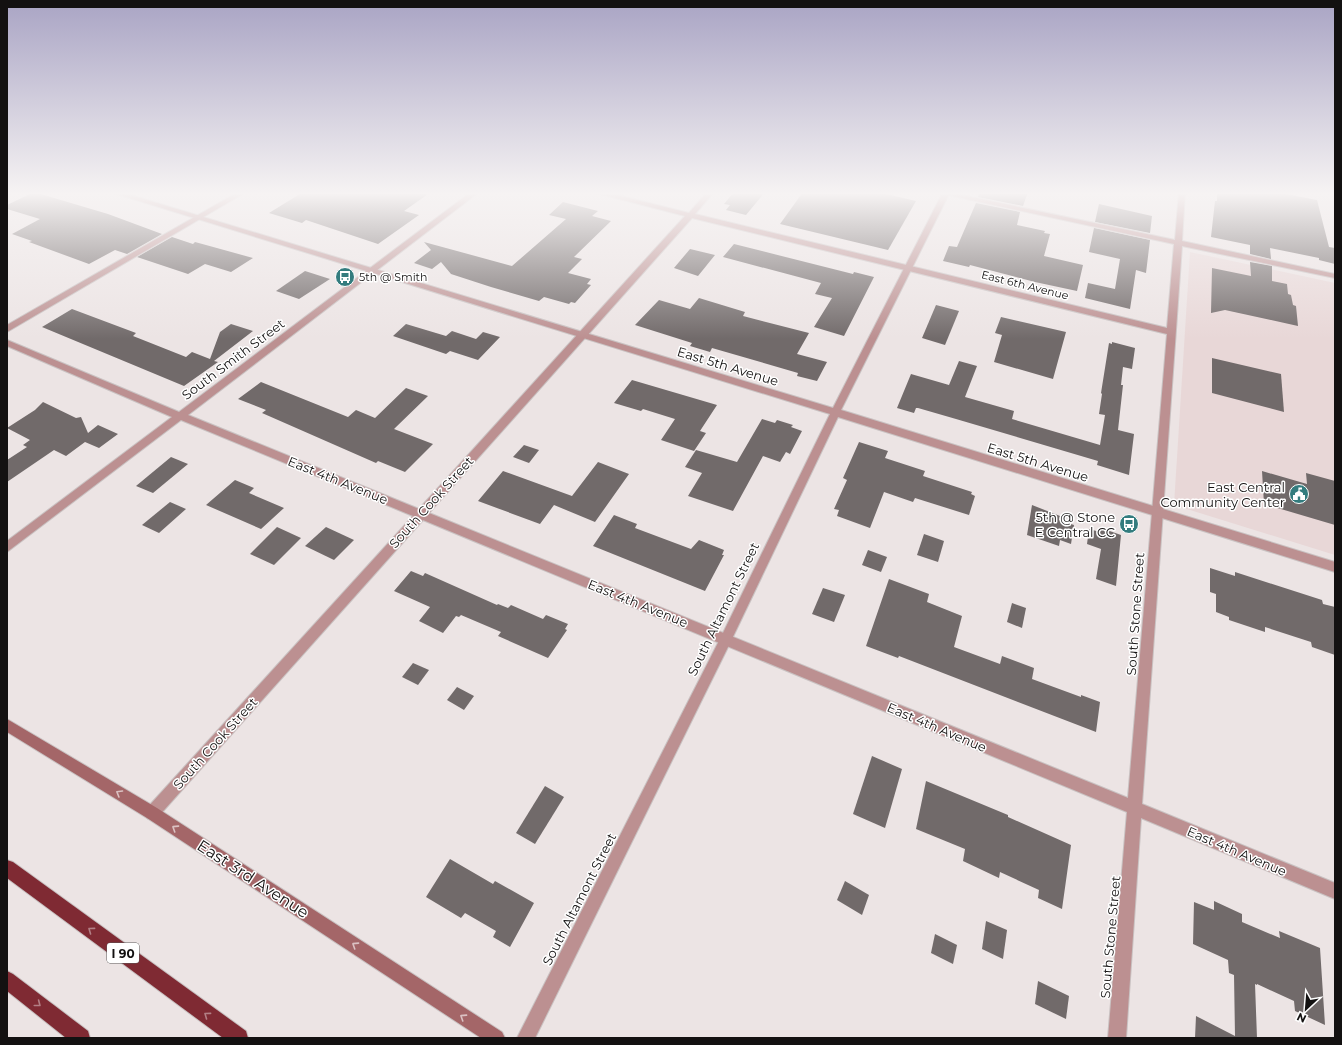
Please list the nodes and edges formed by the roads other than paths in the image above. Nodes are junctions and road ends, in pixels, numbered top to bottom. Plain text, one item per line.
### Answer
1 (160, 241) edge
2 (274, 241) edge
3 (412, 241) edge
4 (667, 241) edge
5 (796, 241) edge
6 (921, 241) edge
7 (1168, 241) edge
8 (1179, 243) junction
9 (909, 268) junction
10 (373, 271) junction
11 (1335, 276) edge
12 (7, 329) edge
13 (1171, 332) junction
14 (583, 334) junction
15 (7, 343) edge
16 (836, 413) junction
17 (180, 416) junction
18 (420, 513) junction
19 (1157, 513) junction
20 (7, 547) edge
21 (1335, 567) edge
22 (726, 639) junction
23 (7, 725) edge
24 (1136, 809) junction
25 (152, 813) junction
26 (7, 868) edge
27 (1335, 892) edge
28 (7, 980) edge
29 (81, 1038) edge
30 (239, 1038) edge
31 (496, 1038) edge
32 (526, 1038) edge
33 (1117, 1038) edge

1 - 12 street
2 - 10 street, East 5th Avenue
3 - 10 street, South Smith Street
4 - 14 street, South Cook Street
5 - 9 street, East 6th Avenue
6 - 9 street, South Altamont Street
7 - 8 street
8 - 11 street
8 - 13 street, South Stone Street
9 - 13 street, East 6th Avenue
9 - 16 street, South Altamont Street
10 - 14 street, East 5th Avenue
10 - 17 street, South Smith Street
13 - 19 street, South Stone Street
14 - 16 street, East 5th Avenue
14 - 18 street, South Cook Street
15 - 17 street, East 4th Avenue
16 - 19 street, East 5th Avenue
16 - 22 street, South Altamont Street
17 - 18 street, East 4th Avenue
17 - 20 street, South Smith Street
18 - 22 street, East 4th Avenue
18 - 25 street, South Cook Street
19 - 21 street, East 5th Avenue
19 - 24 street, South Stone Street
22 - 24 street, East 4th Avenue
22 - 32 street, South Altamont Street
25 -> 23 main road, East 3rd Avenue
24 - 27 street, East 4th Avenue
24 - 33 street, South Stone Street
31 -> 25 main road, East 3rd Avenue
30 -> 26 highway, I 90
28 -> 29 highway

